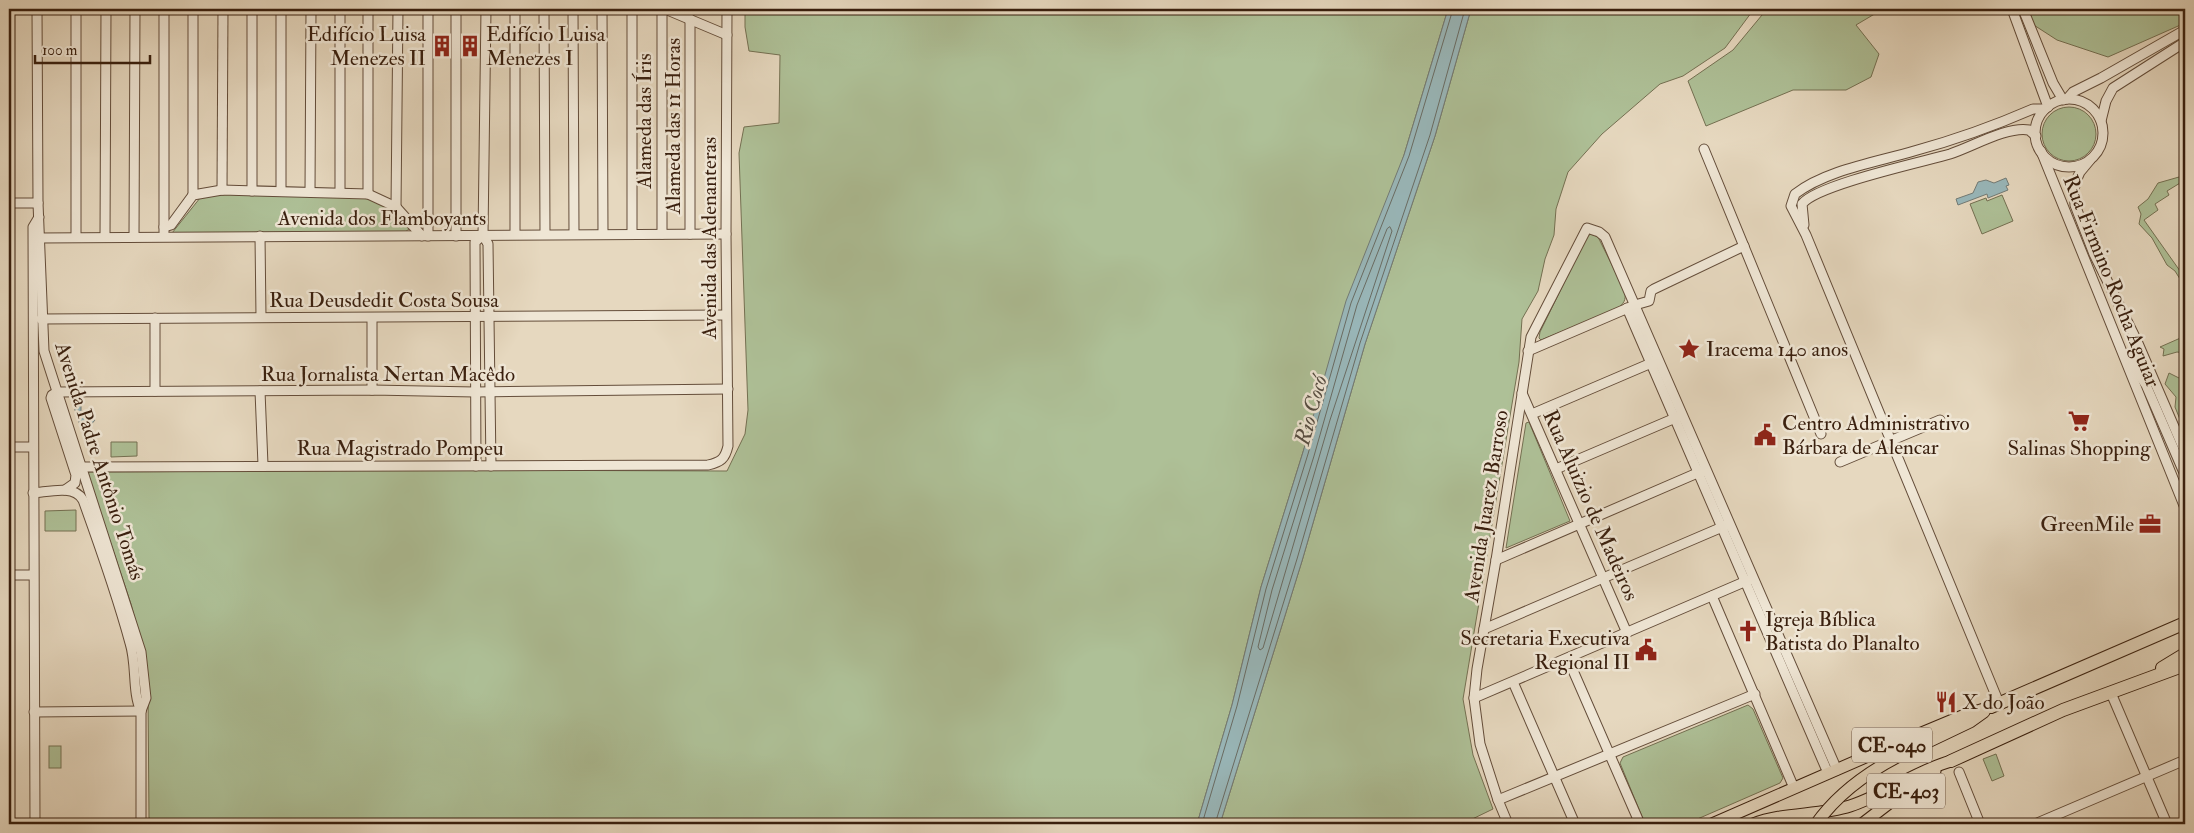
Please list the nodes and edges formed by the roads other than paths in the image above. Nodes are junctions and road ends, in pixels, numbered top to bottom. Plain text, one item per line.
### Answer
1 (37, 9) edge
2 (76, 9) edge
3 (106, 9) edge
4 (135, 9) edge
5 (164, 9) edge
6 (193, 9) edge
7 (223, 9) edge
8 (252, 9) edge
9 (281, 9) edge
10 (311, 9) edge
11 (340, 9) edge
12 (368, 9) edge
13 (398, 9) edge
14 (428, 9) edge
15 (456, 9) edge
16 (486, 9) edge
17 (515, 9) edge
18 (544, 9) edge
19 (573, 9) edge
20 (602, 9) edge
21 (632, 9) edge
22 (663, 9) edge
23 (727, 9) edge
24 (2012, 9) edge
25 (2023, 9) edge
26 (690, 19) junction
27 (2185, 30) edge
28 (727, 35) junction
29 (2185, 42) edge
30 (2065, 100) junction
31 (2047, 108) junction
32 (2101, 121) junction
33 (1988, 128) junction
34 (2036, 136) junction
35 (1992, 138) junction
36 (1704, 148) dead end
37 (2041, 151) junction
38 (1887, 158) junction
39 (2090, 160) junction
40 (1890, 170) junction
41 (222, 190) junction
42 (252, 191) junction
43 (281, 191) junction
44 (310, 192) junction
45 (340, 192) junction
46 (193, 194) junction
47 (368, 194) junction
48 (9, 203) edge
49 (38, 204) junction
50 (396, 207) junction
51 (39, 217) junction
52 (164, 227) junction
53 (515, 234) junction
54 (544, 234) junction
55 (574, 234) junction
56 (603, 234) junction
57 (632, 234) junction
58 (662, 234) junction
59 (690, 234) junction
60 (726, 234) junction
61 (483, 235) junction
62 (1806, 235) junction
63 (260, 236) junction
64 (425, 236) junction
65 (456, 236) junction
66 (76, 237) junction
67 (105, 237) junction
68 (134, 237) junction
69 (164, 237) junction
70 (39, 238) junction
71 (1744, 246) junction
72 (1631, 306) junction
73 (726, 315) junction
74 (261, 317) junction
75 (475, 317) junction
76 (487, 317) junction
77 (155, 318) junction
78 (372, 318) junction
79 (41, 319) junction
80 (2119, 344) junction
81 (1528, 350) junction
82 (1654, 361) junction
83 (728, 389) junction
84 (372, 390) junction
85 (155, 391) junction
86 (260, 391) junction
87 (475, 392) junction
88 (489, 392) junction
89 (1522, 392) junction
90 (54, 395) junction
91 (1532, 414) junction
92 (1679, 416) junction
93 (1940, 420) dead end
94 (1821, 434) dead end
95 (1891, 440) junction
96 (9, 447) edge
97 (33, 447) junction
98 (2185, 452) edge
99 (1840, 462) dead end
100 (718, 463) joint
101 (263, 466) junction
102 (476, 466) junction
103 (491, 466) junction
104 (82, 467) junction
105 (1556, 469) junction
106 (1702, 471) junction
107 (2185, 475) edge
108 (65, 490) junction
109 (33, 493) junction
110 (2185, 508) edge
111 (1580, 523) junction
112 (1726, 526) junction
113 (99, 533) junction
114 (1496, 560) junction
115 (33, 575) junction
116 (9, 576) edge
117 (1604, 578) junction
118 (1750, 580) junction
119 (1712, 596) junction
120 (2185, 623) edge
121 (1484, 629) junction
122 (1627, 633) junction
123 (2185, 654) edge
124 (1568, 659) junction
125 (2185, 665) edge
126 (1513, 682) junction
127 (2142, 682) junction
128 (2111, 693) junction
129 (1755, 694) junction
130 (1474, 698) junction
131 (1996, 705) junction
132 (141, 711) junction
133 (34, 712) junction
134 (1610, 754) junction
135 (2185, 760) edge
136 (1952, 761) junction
137 (1832, 771) junction
138 (1959, 772) dead end
139 (1554, 776) junction
140 (2148, 776) junction
141 (1794, 788) junction
142 (1498, 800) junction
143 (35, 824) edge
144 (141, 824) edge
145 (156, 824) edge
146 (1508, 824) edge
147 (1574, 824) edge
148 (1640, 824) edge
149 (1712, 824) edge
150 (1753, 824) edge
151 (1816, 824) edge
152 (1862, 824) edge
153 (1980, 824) edge
154 (2035, 824) edge
155 (2167, 824) edge

1 - 49 street
2 - 66 street
3 - 67 street
4 - 68 street
5 - 52 street
6 - 46 street
7 - 41 street
8 - 42 street
9 - 43 street
10 - 44 street
11 - 45 street
12 - 47 street
13 - 50 street
14 - 64 street
15 - 65 street
16 - 61 street
17 - 53 street
18 - 54 street
19 - 55 street
20 - 56 street
21 - 57 street
22 - 26 street
22 - 58 street, Alameda das Íris
23 - 28 street, Avenida das Adenanteras
24 - 31 street
25 - 30 street
26 - 28 street
26 - 59 street, Alameda das 11 Horas
27 - 30 street
28 - 60 street, Avenida das Adenanteras
29 - 32 street
30 - 31 street
30 - 32 street
31 - 33 street
31 - 34 street
32 - 39 street
33 - 35 street
33 - 38 street
34 - 35 street
34 - 37 street
35 - 40 street
36 - 71 street
37 - 39 street
37 - 80 street, Rua Firmino Rocha Aguiar
38 - 40 street
38 - 62 street
39 - 98 street, Rua Firmino Rocha Aguiar
40 - 62 street
41 - 42 street
41 - 46 street
42 - 43 street
43 - 44 street
44 - 45 street
45 - 47 street
46 - 52 street
47 - 50 street
48 - 49 street
49 - 51 street
50 - 64 street
51 - 70 street, Avenida Padre Antônio Tomás
51 - 97 street
52 - 69 street
53 - 54 street, Avenida dos Flamboyants
53 - 61 street, Avenida dos Flamboyants
54 - 55 street, Avenida dos Flamboyants
55 - 56 street, Avenida dos Flamboyants
56 - 57 street, Avenida dos Flamboyants
57 - 58 street, Avenida dos Flamboyants
58 - 59 street, Avenida dos Flamboyants
59 - 60 street, Avenida dos Flamboyants
60 - 73 street, Avenida das Adenanteras
61 - 65 street, Avenida dos Flamboyants
61 - 75 street
61 - 76 street
62 - 95 street
63 - 64 street, Avenida dos Flamboyants
63 - 69 street, Avenida dos Flamboyants
63 - 74 street
64 - 65 street, Avenida dos Flamboyants
66 - 67 street, Avenida dos Flamboyants
66 - 70 street, Avenida dos Flamboyants
67 - 68 street, Avenida dos Flamboyants
68 - 69 street, Avenida dos Flamboyants
70 - 79 street, Avenida Padre Antônio Tomás
71 - 72 street
71 - 94 street
72 - 81 street
72 - 81 street, Avenida Juarez Barroso
72 - 82 street
73 - 76 street, Rua Deusdedit Costa Sousa
73 - 83 street, Avenida das Adenanteras
74 - 77 street, Rua Deusdedit Costa Sousa
74 - 78 street, Rua Deusdedit Costa Sousa
75 - 76 street, Rua Deusdedit Costa Sousa
75 - 78 street, Rua Deusdedit Costa Sousa
75 - 87 street
76 - 88 street
77 - 79 street, Rua Deusdedit Costa Sousa
77 - 85 street
78 - 84 street
79 - 90 street, Avenida Padre Antônio Tomás
80 - 107 street
80 - 110 street, Rua Firmino Rocha Aguiar
81 - 89 street, Avenida Juarez Barroso
82 - 91 street
82 - 92 street
83 - 88 street, Rua Jornalista Nertan Macêdo
83 - 100 street, Avenida das Adenanteras
84 - 86 street, Rua Jornalista Nertan Macêdo
84 - 87 street, Rua Jornalista Nertan Macêdo
85 - 86 street, Rua Jornalista Nertan Macêdo
85 - 90 street, Rua Jornalista Nertan Macêdo
86 - 101 street
87 - 88 street, Rua Jornalista Nertan Macêdo
87 - 102 street
88 - 103 street
89 - 91 street, Rua Aluizio de Madeiros
89 - 114 street, Avenida Juarez Barroso
90 - 104 street, Avenida Padre Antônio Tomás
90 - 108 street, Avenida Padre Antônio Tomás
91 - 105 street, Rua Aluizio de Madeiros
92 - 105 street
92 - 106 street
93 - 95 street
95 - 99 street
95 - 131 street
96 - 97 street
97 - 109 street
100 - 103 street, Rua Magistrado Pompeu
101 - 102 street, Rua Magistrado Pompeu
101 - 104 street, Rua Magistrado Pompeu
102 - 103 street, Rua Magistrado Pompeu
104 - 113 street, Avenida Padre Antônio Tomás
105 - 111 street, Rua Aluizio de Madeiros
106 - 111 street
106 - 112 street
108 - 109 street
108 - 113 street, Avenida Padre Antônio Tomás
109 - 115 street
111 - 114 street
111 - 117 street, Rua Aluizio de Madeiros
112 - 117 street
112 - 118 street
113 - 132 street, Avenida Padre Antônio Tomás
114 - 121 street, Avenida Juarez Barroso
115 - 116 street
115 - 133 street
117 - 121 street
117 - 122 street, Rua Aluizio de Madeiros
118 - 119 street
118 - 137 street
119 - 122 street
119 - 129 street
120 - 131 highway, CE-040
121 - 130 street, Avenida Juarez Barroso
122 - 124 street
123 - 127 highway
124 - 126 street
124 - 134 street
125 - 127 highway, CE-040
126 - 130 street
126 - 139 street
127 - 128 highway, CE-040
128 - 136 highway, CE-040
128 - 140 street
129 - 134 street
129 - 141 street
130 - 142 street, Avenida Juarez Barroso
131 - 137 main road, CE-040
131 - 151 main road, CE-403, bridge
132 - 133 street
132 - 144 street, Avenida Padre Antônio Tomás
133 - 143 street
134 - 139 street
134 - 148 street
135 - 140 street
136 - 150 main road, CE-040
136 - 152 main road, CE-403
137 - 141 main road, CE-040
138 - 153 street
139 - 142 street
139 - 147 street
140 - 154 street
140 - 155 street
141 - 149 main road, CE-040
142 - 146 street, Avenida Juarez Barroso
144 - 145 street

